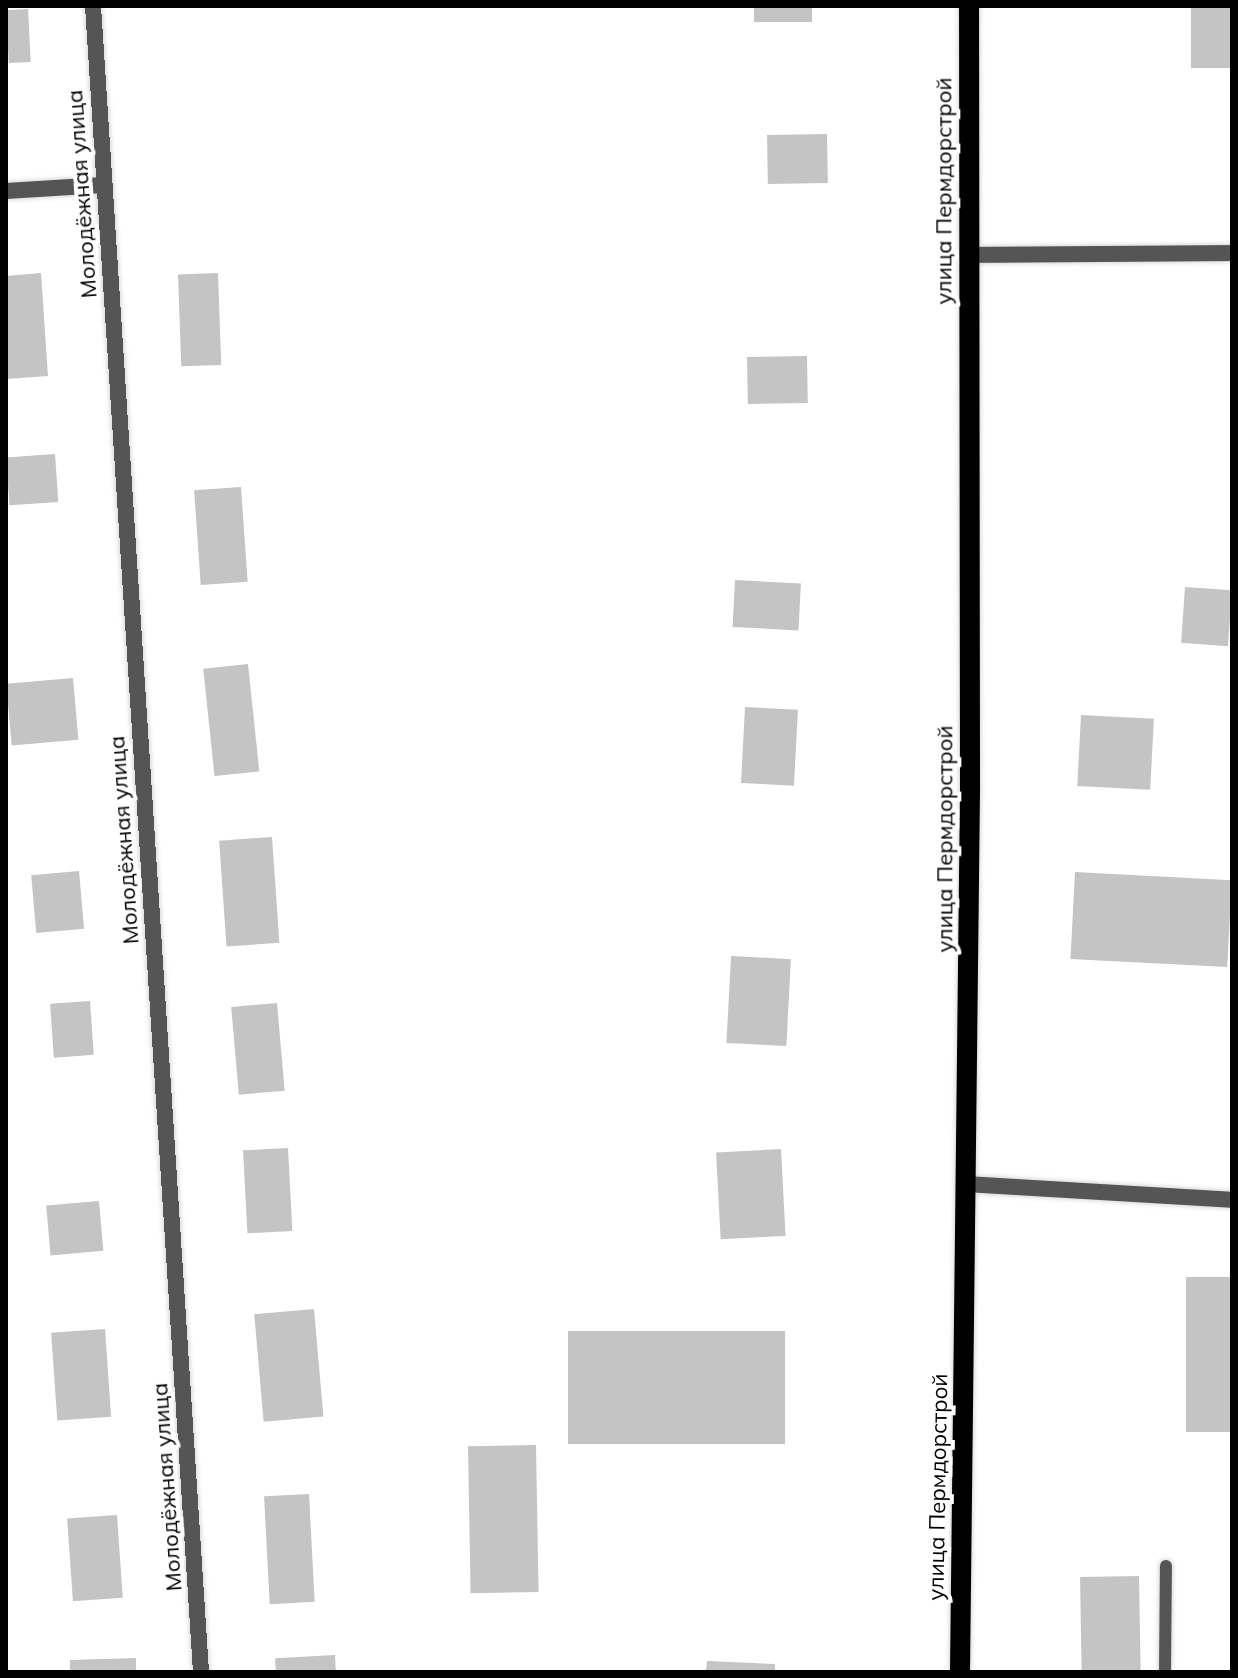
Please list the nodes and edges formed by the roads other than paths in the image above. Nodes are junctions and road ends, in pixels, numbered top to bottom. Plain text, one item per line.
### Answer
1 (93, 6) edge
2 (969, 6) edge
3 (103, 185) junction
4 (6, 191) edge
5 (1232, 253) edge
6 (968, 255) junction
7 (965, 1184) junction
8 (1232, 1200) edge
9 (1166, 1566) dead end
10 (201, 1672) edge
11 (960, 1672) edge
12 (1165, 1672) edge

1 - 3 street, Молодёжная улица
2 - 6 main road, улица Пермдорстрой
3 - 4 street
3 - 10 street, Молодёжная улица
5 - 6 street
6 - 7 main road, улица Пермдорстрой
7 - 8 street
7 - 11 main road, улица Пермдорстрой
9 - 12 lane

